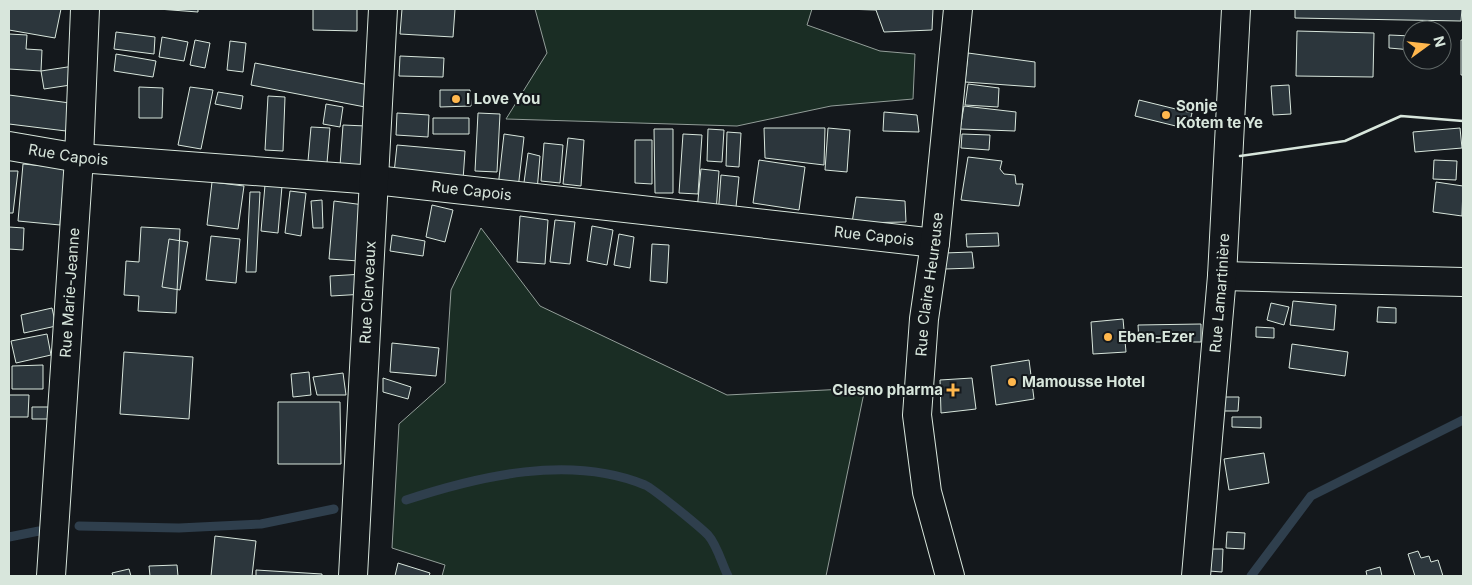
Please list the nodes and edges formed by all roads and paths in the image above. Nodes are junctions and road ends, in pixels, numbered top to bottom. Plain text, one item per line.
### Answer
1 (85, 9) edge
2 (383, 9) edge
3 (958, 9) edge
4 (1236, 9) edge
5 (9, 146) edge
6 (79, 158) junction
7 (375, 180) junction
8 (935, 243) junction
9 (1222, 276) junction
10 (1463, 282) edge
11 (948, 568) edge
12 (50, 576) edge
13 (353, 576) edge
14 (1196, 576) edge

1 - 6 street, Rue Marie-Jeanne
2 - 7 street, Rue Clerveaux
3 - 8 street, Rue Claire Heureuse
4 - 9 street, Rue Lamartinière
5 - 6 street, Rue Capois
6 - 7 street, Rue Capois
6 - 12 street, Rue Marie-Jeanne
7 - 8 street, Rue Capois
7 - 13 street, Rue Clerveaux
8 - 11 street, Rue Claire Heureuse
9 - 10 street
9 - 14 street, Rue Lamartinière

